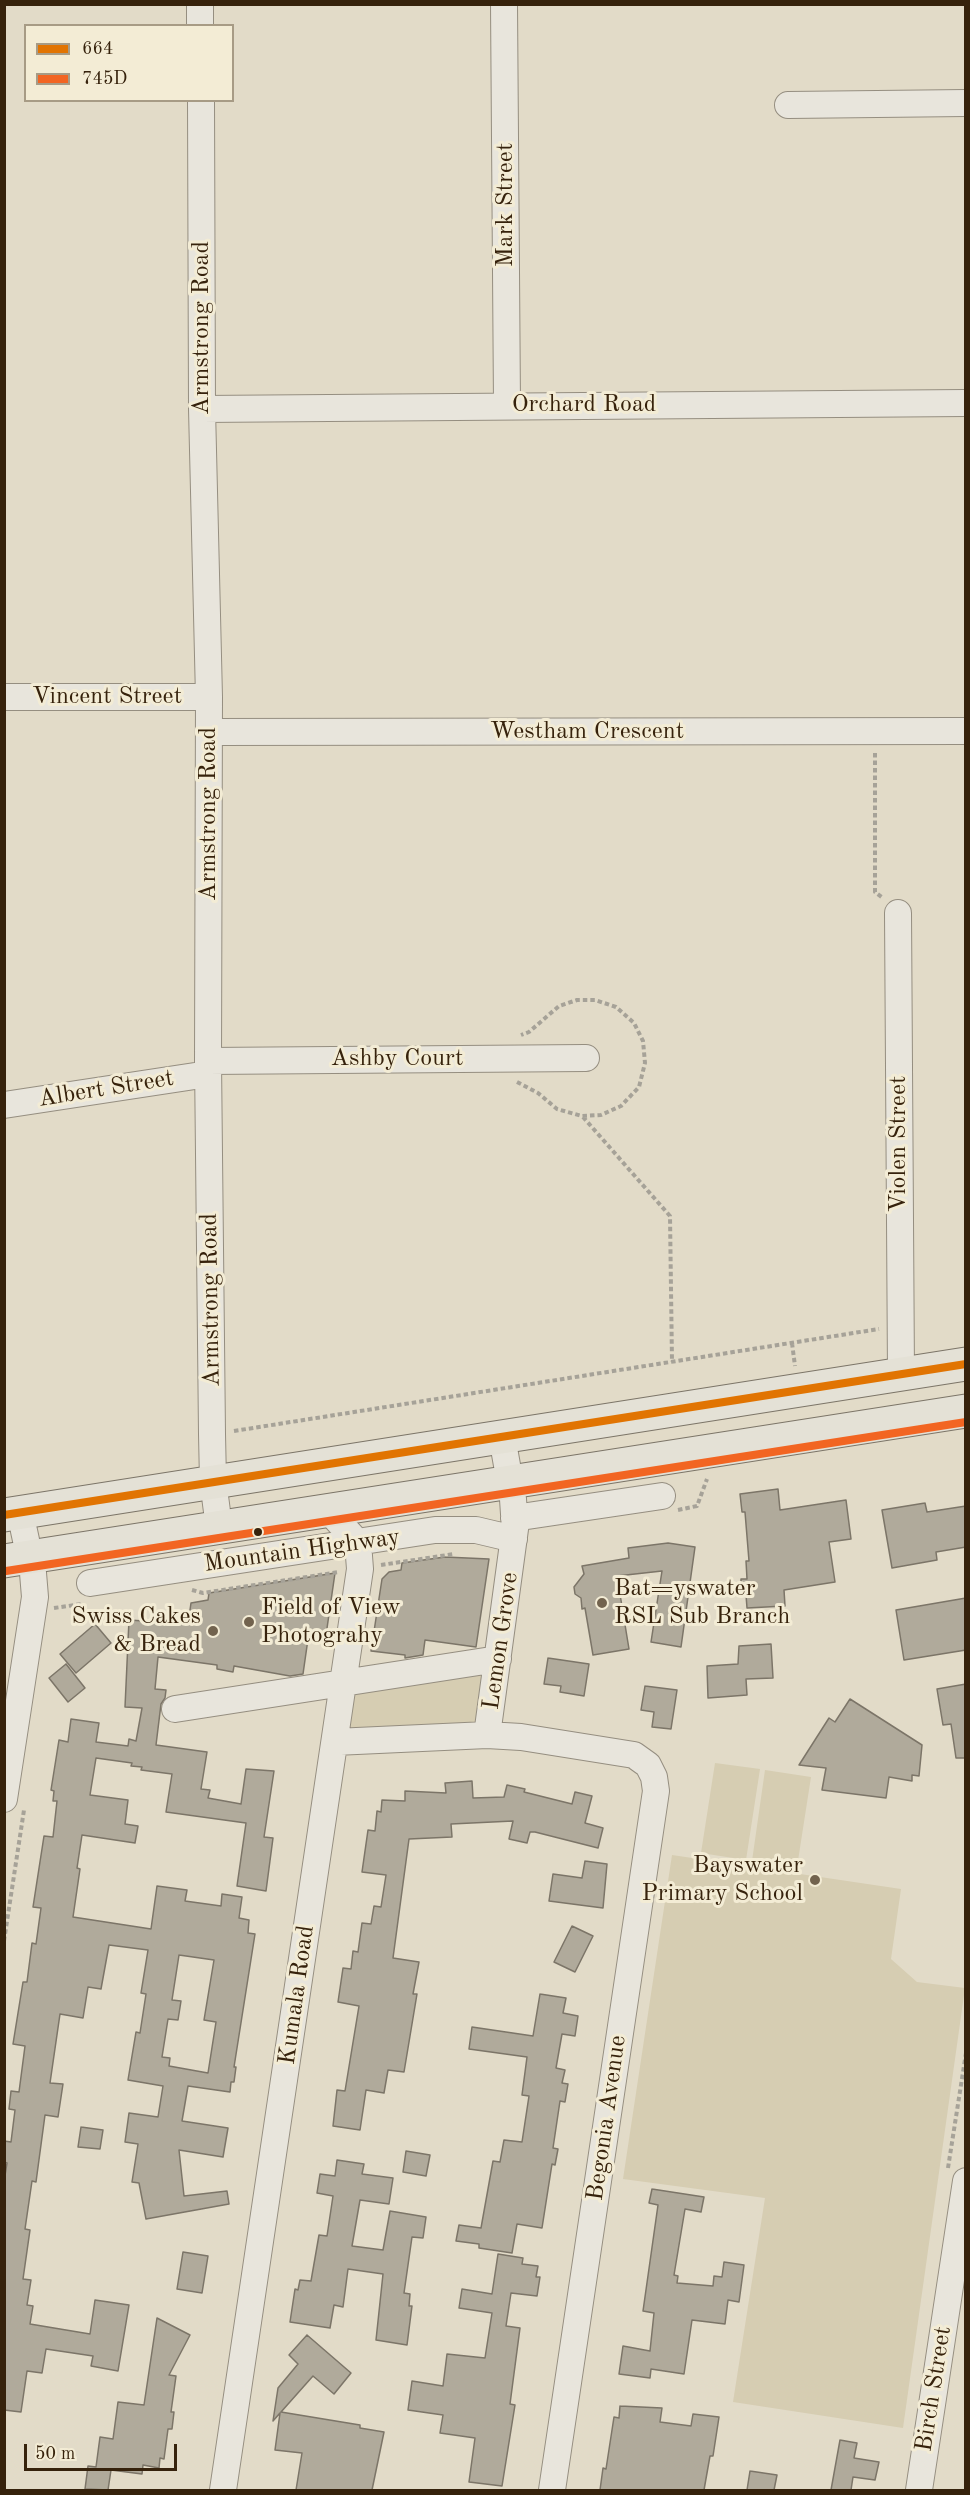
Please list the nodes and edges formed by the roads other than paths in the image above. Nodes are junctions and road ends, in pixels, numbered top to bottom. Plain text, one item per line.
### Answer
1 (200, 4) edge
2 (504, 4) edge
3 (200, 24) edge
4 (201, 102) edge
5 (966, 103) edge
6 (788, 105) dead end
7 (966, 403) edge
8 (507, 405) junction
9 (202, 409) junction
10 (4, 697) edge
11 (209, 697) junction
12 (966, 731) edge
13 (208, 732) junction
14 (898, 913) road end
15 (586, 1058) dead end
16 (208, 1067) junction
17 (4, 1105) edge
18 (966, 1364) edge
19 (901, 1374) junction
20 (966, 1411) edge
21 (502, 1437) junction
22 (213, 1481) junction
23 (510, 1481) junction
24 (474, 1488) junction
25 (666, 1504) road end
26 (328, 1510) junction
27 (12, 1514) edge
28 (219, 1527) junction
29 (435, 1530) junction
30 (514, 1534) junction
31 (357, 1543) junction
32 (94, 1547) junction
33 (17, 1560) edge
34 (147, 1574) junction
35 (90, 1583) dead end
36 (498, 1659) junction
37 (343, 1683) junction
38 (175, 1709) dead end
39 (487, 1735) junction
40 (335, 1742) junction
41 (634, 1755) joint
42 (4, 1799) edge
43 (966, 2181) edge
44 (223, 2490) edge
45 (552, 2490) edge
46 (919, 2490) edge

1 - 3 street
2 - 8 street, Mark Street
4 - 9 street, Armstrong Road
5 - 6 street
7 - 8 street, Orchard Road
8 - 9 street, Orchard Road
9 - 11 street, Armstrong Road
10 - 11 street, Vincent Street
11 - 13 street, Armstrong Road
12 - 13 street, Westham Crescent
13 - 16 street, Armstrong Road
14 - 19 street, Violen Street
15 - 16 street, Ashby Court
16 - 17 street, Albert Street
16 - 22 street, Armstrong Road
18 - 19 main road
19 - 21 main road
20 - 23 main road, Mountain Highway
21 - 22 main road
21 - 23 street, Lemon Grove
22 - 27 main road
22 - 28 street, Armstrong Road
23 - 24 main road, Mountain Highway
23 - 30 street, Lemon Grove
24 - 26 main road, Mountain Highway
24 - 29 street
25 - 30 street, Mountain Highway
26 - 28 main road, Mountain Highway
26 - 31 street
27 - 33 street
28 - 32 main road, Mountain Highway
29 - 30 street, Mountain Highway
29 - 31 street, Mountain Highway
30 - 36 street, Lemon Grove
31 - 34 street, Mountain Highway
31 - 37 street, Kumala Road
32 - 33 main road, Mountain Highway
32 - 34 street
33 - 42 street
34 - 35 street, Mountain Highway
36 - 37 street
36 - 39 street, Lemon Grove
37 - 38 street
37 - 40 street, Kumala Road
39 - 40 street, Lemon Grove
39 - 41 street, Lemon Grove
40 - 44 street, Kumala Road
41 - 45 street, Begonia Avenue
43 - 46 street, Birch Street

